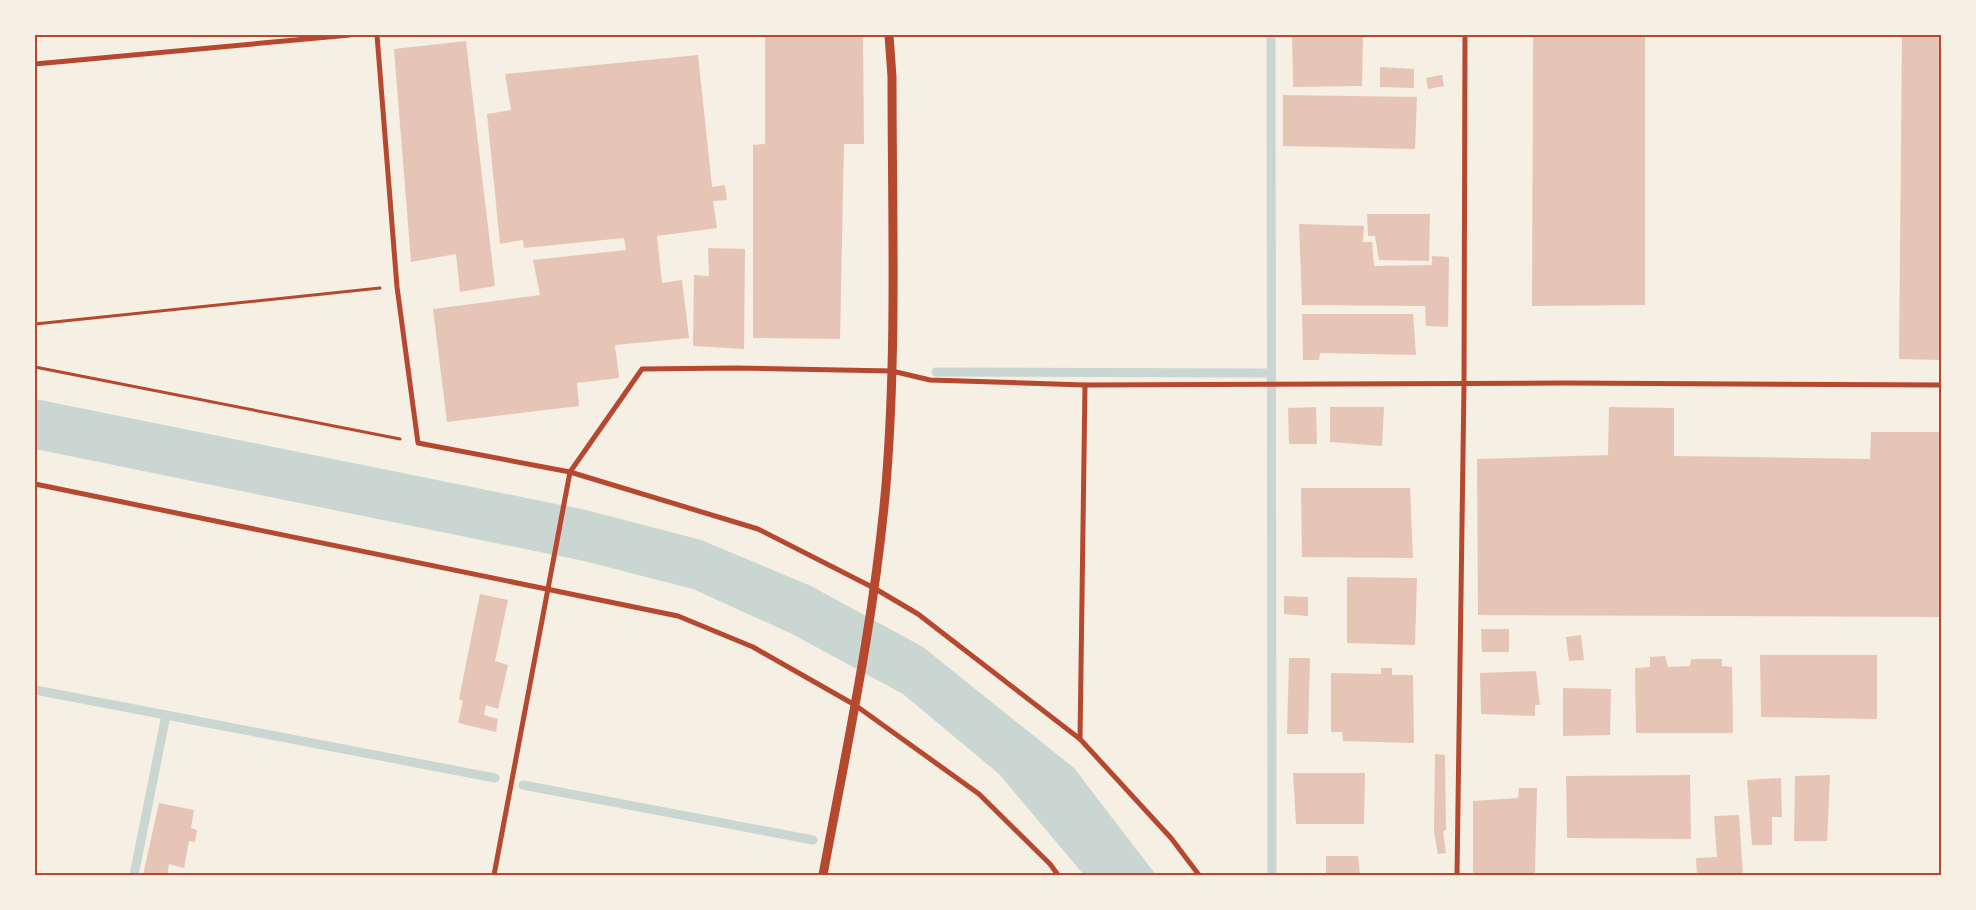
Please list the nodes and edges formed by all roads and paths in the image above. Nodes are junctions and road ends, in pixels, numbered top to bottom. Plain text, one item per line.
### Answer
1 (350, 35) edge
2 (377, 35) edge
3 (889, 35) edge
4 (1465, 35) edge
5 (35, 64) edge
6 (398, 287) junction
7 (35, 324) edge
8 (35, 367) edge
9 (892, 371) junction
10 (1464, 384) junction
11 (1085, 385) junction
12 (1941, 386) edge
13 (418, 442) junction
14 (570, 472) junction
15 (35, 484) edge
16 (548, 588) junction
17 (874, 588) junction
18 (855, 705) junction
19 (1080, 739) junction
20 (494, 875) edge
21 (822, 875) edge
22 (1058, 875) edge
23 (1199, 875) edge
24 (1457, 875) edge

1 - 5 street
2 - 6 street
3 - 9 street
4 - 10 street
6 - 7 path
6 - 13 street
8 - 13 path
9 - 11 street
9 - 14 street
9 - 17 street
10 - 11 street
10 - 12 street
10 - 24 street
11 - 19 street
13 - 14 street
14 - 16 street
14 - 17 street
15 - 16 street
16 - 18 street
16 - 20 street
17 - 18 street
17 - 19 street
18 - 21 street
18 - 22 street
19 - 23 street

